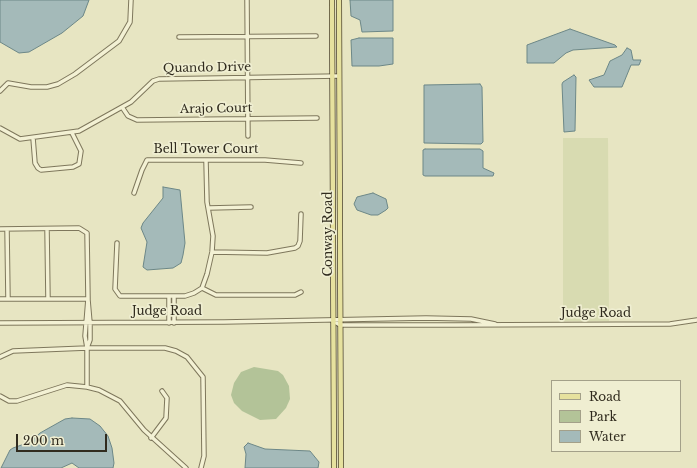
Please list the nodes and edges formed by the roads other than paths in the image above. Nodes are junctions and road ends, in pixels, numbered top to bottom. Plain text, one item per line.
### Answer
1 (131, 0) edge
2 (247, 0) edge
3 (332, 0) edge
4 (339, 0) edge
5 (247, 36) junction
6 (316, 36) dead end
7 (179, 37) dead end
8 (332, 76) junction
9 (339, 76) junction
10 (247, 77) junction
11 (0, 91) edge
12 (122, 107) junction
13 (248, 118) junction
14 (316, 118) dead end
15 (0, 128) edge
16 (72, 133) junction
17 (248, 136) dead end
18 (33, 138) junction
19 (206, 161) junction
20 (301, 163) dead end
21 (332, 171) junction
22 (339, 183) junction
23 (134, 193) dead end
24 (251, 207) dead end
25 (209, 208) junction
26 (301, 214) dead end
27 (0, 229) edge
28 (7, 229) junction
29 (47, 229) junction
30 (117, 243) dead end
31 (212, 252) junction
32 (202, 288) junction
33 (301, 292) dead end
34 (169, 296) junction
35 (174, 296) junction
36 (0, 299) edge
37 (8, 299) junction
38 (48, 299) junction
39 (88, 299) junction
40 (169, 307) junction
41 (174, 307) junction
42 (340, 319) junction
43 (697, 320) edge
44 (333, 321) junction
45 (169, 322) junction
46 (0, 323) edge
47 (85, 323) junction
48 (90, 323) junction
49 (174, 323) junction
50 (495, 324) junction
51 (340, 325) junction
52 (85, 336) junction
53 (90, 336) junction
54 (87, 348) junction
55 (0, 357) edge
56 (87, 387) junction
57 (162, 391) dead end
58 (0, 396) edge
59 (334, 398) junction
60 (340, 410) junction
61 (151, 438) junction
62 (186, 468) edge
63 (201, 468) edge
64 (334, 468) edge
65 (341, 468) edge

1 - 11 street
2 - 5 street
3 - 8 main road, Conway Road
4 - 9 main road, Conway Road
5 - 6 street
5 - 7 street
5 - 10 street
8 - 9 street, Quando Drive
8 - 10 street, Quando Drive
8 - 21 main road, Conway Road
9 - 22 main road, Conway Road
10 - 12 street, Quando Drive
10 - 13 street
12 - 13 street, Arajo Court
12 - 16 street, Quando Drive
13 - 14 street, Arajo Court
13 - 17 street
15 - 18 street, Quando Drive
16 - 18 street, Quando Drive
16 - 18 street
19 - 20 street, Bell Tower Court
19 - 23 street, Bell Tower Court
19 - 25 street
21 - 22 main road
21 - 44 main road, Conway Road
22 - 42 main road, Conway Road
24 - 25 street
25 - 31 street
26 - 31 street
27 - 28 street
28 - 29 street
28 - 37 street
29 - 38 street
29 - 39 street
30 - 34 street
31 - 32 street
32 - 33 street
32 - 35 street
34 - 35 street
34 - 40 street
35 - 41 street
36 - 37 street
37 - 38 street
38 - 39 street
39 - 47 street
39 - 48 street
40 - 41 street
40 - 45 street
41 - 49 street
42 - 44 street, Judge Road
42 - 50 street, Judge Road
42 - 51 main road, Conway Road
43 - 50 street, Judge Road
44 - 49 street, Judge Road
44 - 51 street
44 - 59 main road, Conway Road
45 - 48 street, Judge Road
45 - 49 street, Judge Road
46 - 47 street, Judge Road
47 - 48 street, Judge Road
47 - 52 street
48 - 53 street
50 - 51 street, Judge Road
51 - 60 main road, Conway Road
52 - 53 street
52 - 54 street
53 - 54 street
54 - 55 street
54 - 56 street
54 - 63 street
56 - 58 street
56 - 61 street
57 - 61 street
59 - 60 main road
59 - 64 main road, Conway Road
60 - 65 main road, Conway Road
61 - 62 street

